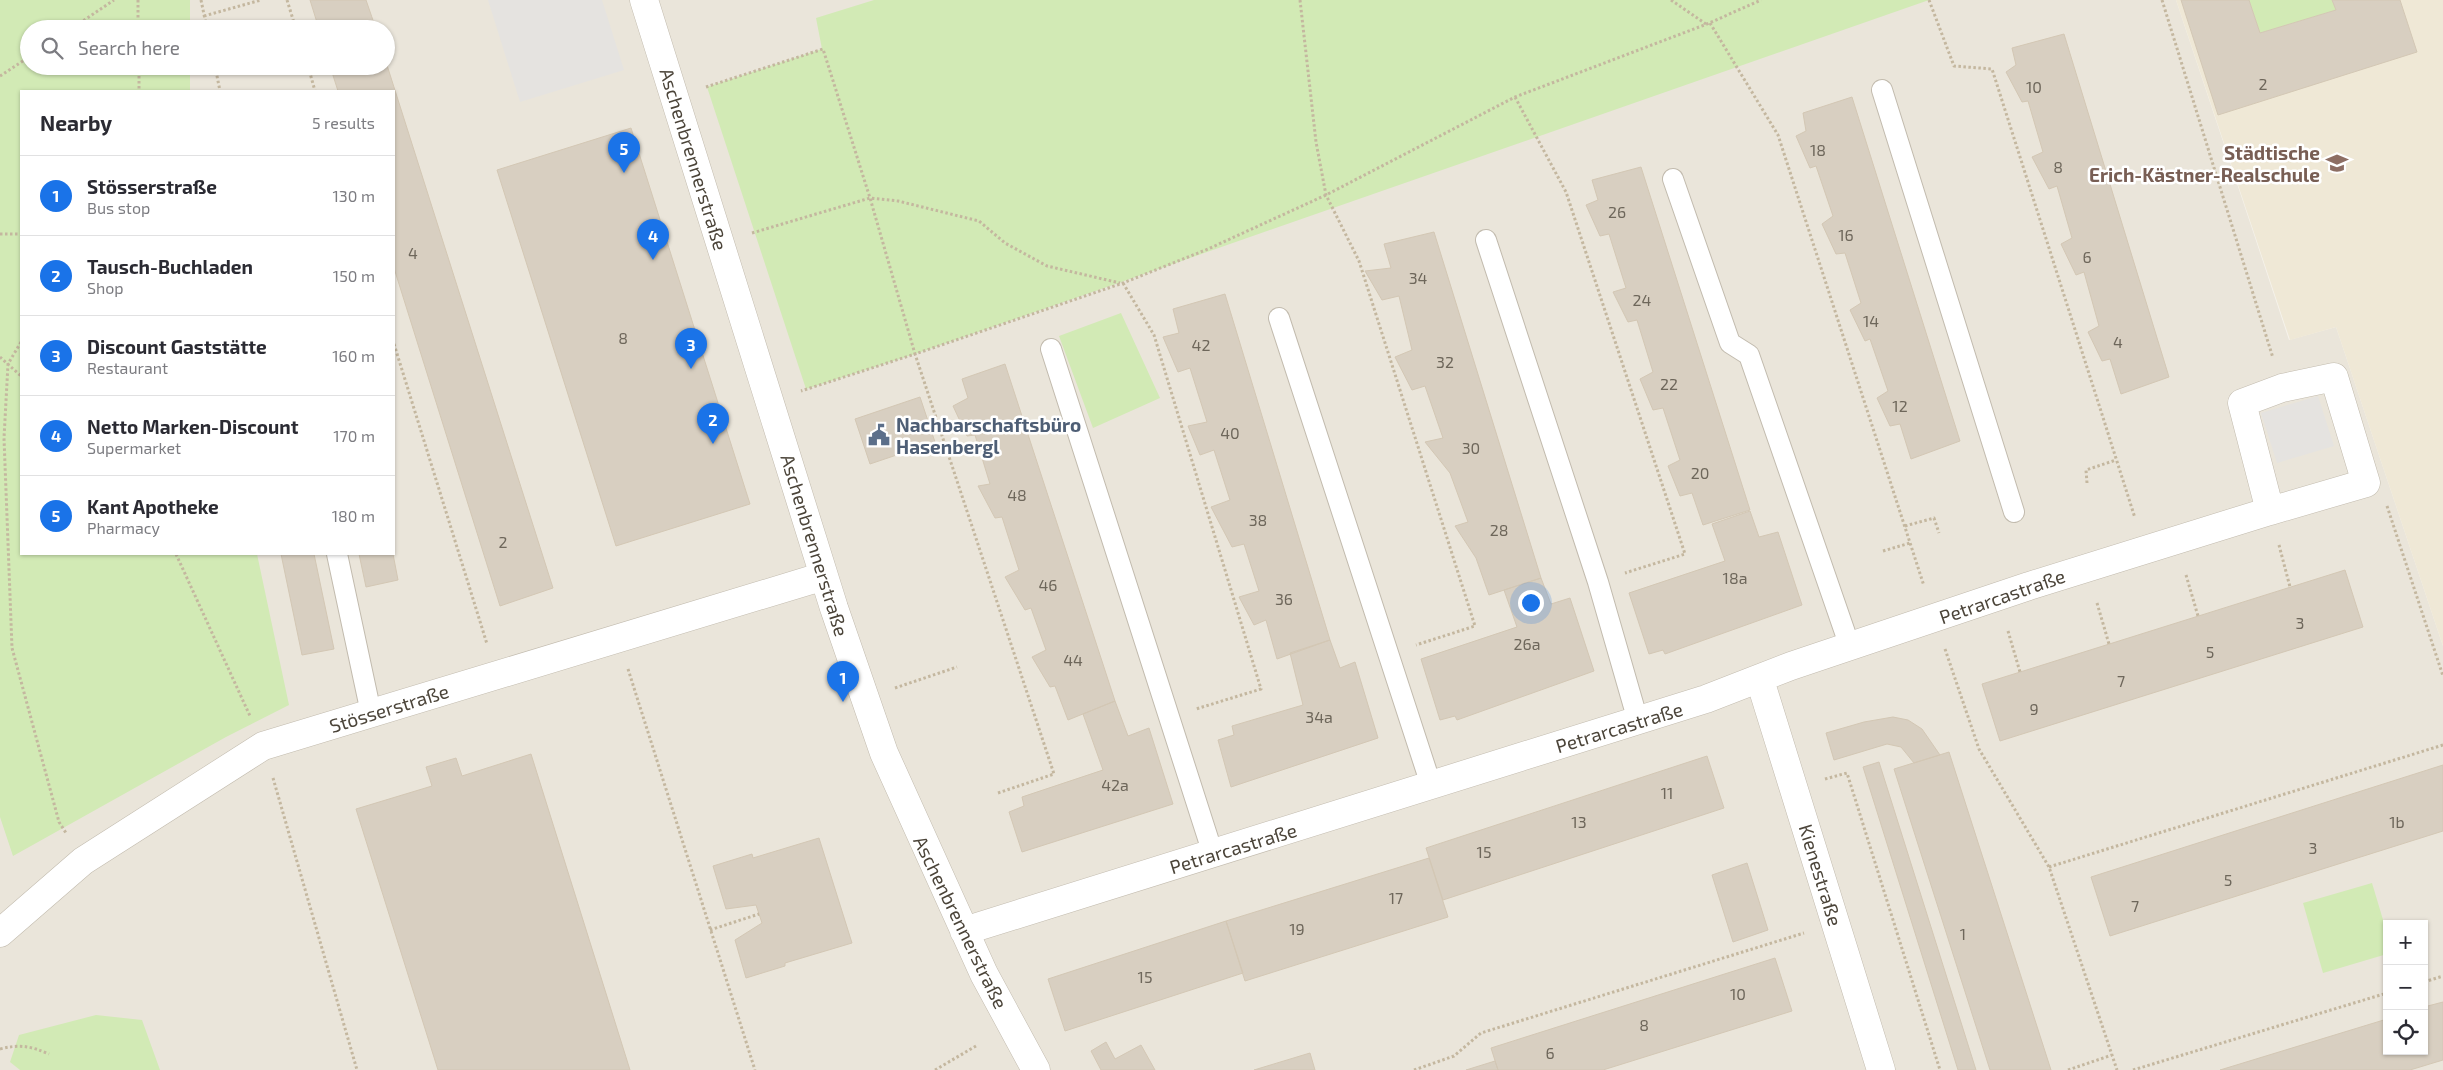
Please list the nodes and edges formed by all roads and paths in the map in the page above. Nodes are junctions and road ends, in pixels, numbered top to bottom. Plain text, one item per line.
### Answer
1 (114, 0) edge
2 (138, 0) edge
3 (201, 0) edge
4 (261, 0) edge
5 (287, 0) edge
6 (644, 0) edge
7 (1300, 0) edge
8 (1671, 0) edge
9 (1761, 0) edge
10 (1929, 0) edge
11 (2162, 0) edge
12 (204, 16) junction
13 (84, 20) edge
14 (138, 20) edge
15 (205, 20) edge
16 (293, 20) edge
17 (1709, 23) junction
18 (20, 63) edge
19 (138, 75) edge
20 (217, 75) edge
21 (311, 75) edge
22 (0, 76) edge
23 (139, 90) edge
24 (220, 90) edge
25 (316, 90) edge
26 (1882, 90) dead end
27 (1515, 97) junction
28 (674, 98) junction
29 (1673, 180) dead end
30 (1326, 195) junction
31 (870, 198) junction
32 (0, 234) edge
33 (20, 234) edge
34 (1486, 240) dead end
35 (720, 243) junction
36 (1123, 283) junction
37 (1279, 318) dead end
38 (20, 344) edge
39 (395, 347) edge
40 (1051, 349) dead end
41 (915, 354) junction
42 (0, 357) edge
43 (8, 364) junction
44 (20, 375) edge
45 (2282, 388) junction
46 (794, 393) dead end
47 (2116, 460) junction
48 (2087, 483) dead end
49 (2366, 483) junction
50 (2270, 511) junction
51 (2014, 512) dead end
52 (1905, 526) junction
53 (1939, 533) dead end
54 (1910, 543) junction
55 (2279, 545) dead end
56 (2145, 549) junction
57 (1883, 551) dead end
58 (176, 555) edge
59 (337, 555) edge
60 (2186, 574) dead end
61 (824, 576) junction
62 (1598, 582) junction
63 (2290, 587) dead end
64 (2097, 603) dead end
65 (2198, 616) dead end
66 (1935, 618) junction
67 (2008, 631) dead end
68 (618, 639) junction
69 (2109, 644) dead end
70 (1850, 647) junction
71 (1390, 654) junction
72 (957, 667) dead end
73 (2020, 672) dead end
74 (497, 676) junction
75 (2443, 676) edge
76 (1760, 680) junction
77 (890, 690) dead end
78 (371, 714) junction
79 (1169, 717) junction
80 (1638, 721) junction
81 (2443, 745) edge
82 (263, 746) junction
83 (1431, 785) junction
84 (1794, 786) junction
85 (998, 793) dead end
86 (1213, 854) junction
87 (83, 861) junction
88 (2050, 867) junction
89 (759, 914) dead end
90 (710, 930) junction
91 (964, 931) junction
92 (0, 933) edge
93 (1805, 933) dead end
94 (2443, 976) edge
95 (2428, 981) edge
96 (2383, 994) edge
97 (976, 1046) dead end
98 (0, 1049) edge
99 (49, 1054) dead end
100 (2112, 1056) junction
101 (357, 1070) edge
102 (755, 1070) edge
103 (935, 1070) edge
104 (1036, 1070) edge
105 (1414, 1070) edge
106 (1881, 1070) edge
107 (1940, 1070) edge
108 (2068, 1070) edge
109 (2117, 1070) edge
110 (2133, 1070) edge

1 - 13 path
2 - 14 path
3 - 12 path
4 - 12 path
5 - 16 path
6 - 28 street, Aschenbrennerstraße
7 - 30 path
8 - 17 path
9 - 17 path
10 - 47 path
11 - 45 path
12 - 15 path
17 - 27 path
17 - 52 path
18 - 22 path
19 - 23 path
20 - 24 path
21 - 25 path
26 - 51 lane
27 - 30 path
27 - 62 path
28 - 31 path
28 - 35 street, Aschenbrennerstraße
29 - 70 lane
30 - 36 path
30 - 71 path
31 - 35 path
31 - 36 path
31 - 41 path
32 - 33 path
34 - 62 lane
35 - 61 street, Aschenbrennerstraße
36 - 41 path
36 - 79 path
37 - 71 lane
38 - 43 path
39 - 74 path
40 - 79 lane
41 - 46 path
41 - 85 path
42 - 43 path
43 - 44 path
43 - 87 path
45 - 49 street
45 - 50 street
47 - 48 path
47 - 56 path
49 - 50 street, Petrarcastraße
49 - 75 path
50 - 56 street, Petrarcastraße
52 - 53 path
52 - 54 path
54 - 57 path
54 - 66 path
55 - 63 path
56 - 66 street, Petrarcastraße
58 - 82 path
59 - 78 lane
60 - 65 path
61 - 68 street, Stösserstraße
61 - 91 street, Aschenbrennerstraße
62 - 80 lane
64 - 69 path
66 - 70 street, Petrarcastraße
66 - 88 path
67 - 73 path
68 - 74 street, Stösserstraße
68 - 90 path
70 - 76 street, Petrarcastraße
71 - 83 lane
72 - 77 path
74 - 78 street, Stösserstraße
76 - 80 street, Petrarcastraße
76 - 84 street, Kienestraße
78 - 82 street, Stösserstraße
79 - 86 lane
80 - 83 street, Petrarcastraße
81 - 88 path
82 - 87 street, Stösserstraße
82 - 101 path
83 - 86 street, Petrarcastraße
84 - 106 street, Kienestraße
84 - 107 path
86 - 91 street, Petrarcastraße
87 - 92 street, Stösserstraße
88 - 100 path
89 - 90 path
90 - 102 path
91 - 104 street, Aschenbrennerstraße
93 - 105 path
94 - 95 path
96 - 110 path
97 - 103 path
98 - 99 path
100 - 108 path
100 - 109 path

